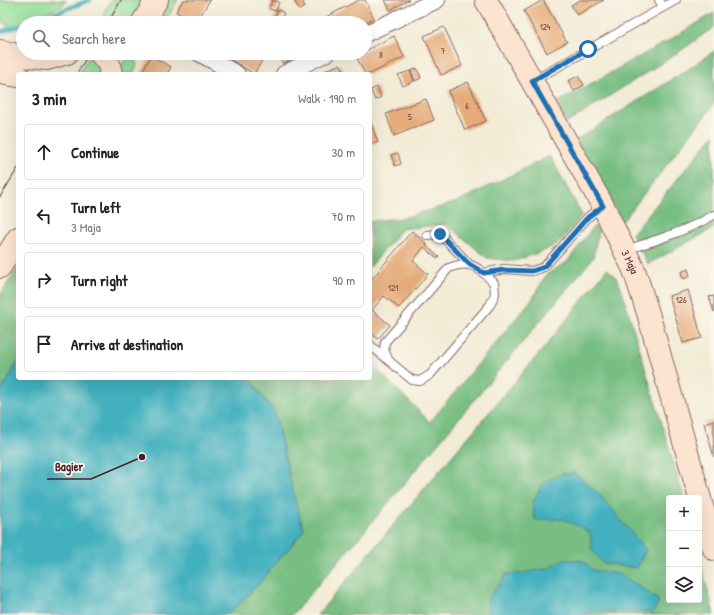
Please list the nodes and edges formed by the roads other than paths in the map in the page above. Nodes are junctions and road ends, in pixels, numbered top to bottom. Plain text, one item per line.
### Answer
1 (157, 0) edge
2 (437, 0) edge
3 (486, 0) edge
4 (676, 0) edge
5 (661, 4) edge
6 (147, 16) edge
7 (372, 31) edge
8 (0, 51) edge
9 (16, 55) edge
10 (62, 60) edge
11 (212, 60) edge
12 (313, 60) edge
13 (58, 72) edge
14 (233, 72) edge
15 (288, 72) edge
16 (0, 73) edge
17 (16, 76) edge
18 (532, 81) junction
19 (603, 206) junction
20 (714, 215) edge
21 (427, 235) dead end
22 (16, 241) edge
23 (626, 250) junction
24 (469, 264) junction
25 (0, 267) edge
26 (484, 273) junction
27 (372, 347) edge
28 (388, 360) junction
29 (714, 549) edge

1 - 6 main road
2 - 7 street
3 - 18 main road, 3 Maja
4 - 5 lane
5 - 18 lane
8 - 9 main road
10 - 13 main road
11 - 14 street
12 - 15 street
16 - 17 main road
18 - 19 main road, 3 Maja
19 - 23 main road, 3 Maja
19 - 26 lane
20 - 23 lane
21 - 24 lane
22 - 25 main road
23 - 29 main road, 3 Maja
24 - 26 lane
24 - 28 lane
26 - 28 lane
27 - 28 lane

